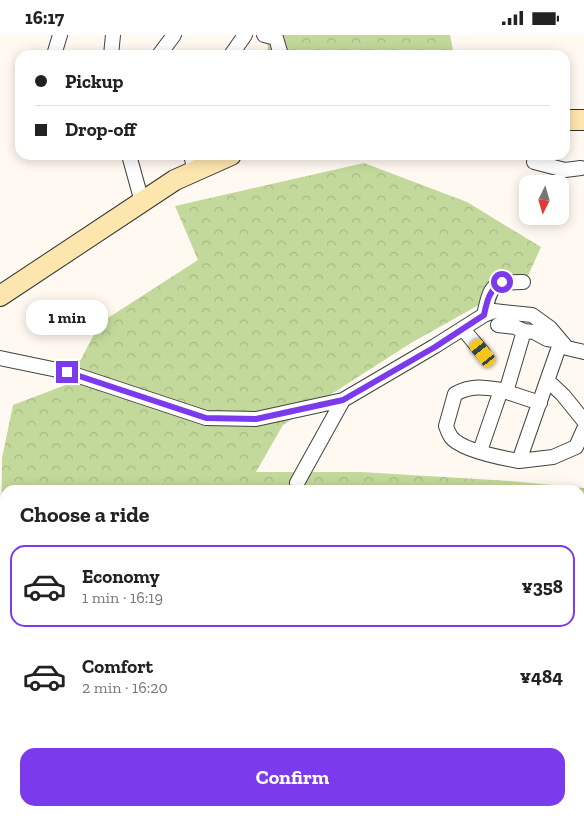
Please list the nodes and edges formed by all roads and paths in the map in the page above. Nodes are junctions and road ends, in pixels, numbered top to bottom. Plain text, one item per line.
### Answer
1 (60, 35) edge
2 (113, 35) edge
3 (174, 35) edge
4 (245, 35) edge
5 (273, 36) edge
6 (56, 50) edge
7 (112, 50) edge
8 (164, 50) edge
9 (234, 50) edge
10 (279, 50) edge
11 (570, 120) edge
12 (584, 120) edge
13 (130, 160) edge
14 (207, 160) edge
15 (548, 160) edge
16 (193, 163) edge
17 (582, 168) edge
18 (142, 202) junction
19 (524, 282) dead end
20 (0, 296) edge
21 (484, 315) junction
22 (498, 325) dead end
23 (462, 329) junction
24 (524, 331) junction
25 (561, 341) junction
26 (584, 352) edge
27 (483, 353) dead end
28 (0, 358) edge
29 (548, 381) junction
30 (503, 391) junction
31 (343, 400) junction
32 (540, 403) junction
33 (584, 421) edge
34 (584, 429) edge
35 (480, 451) junction
36 (518, 461) junction
37 (297, 483) dead end

1 - 6 street
2 - 7 street
3 - 8 street
4 - 9 street
5 - 10 street
11 - 12 street
13 - 18 street
14 - 16 street
15 - 17 street
16 - 18 street
18 - 20 street
19 - 21 street
21 - 23 street
21 - 25 street
22 - 24 street
23 - 27 street
23 - 31 street
24 - 25 street
24 - 30 street
25 - 26 street
25 - 29 street
28 - 31 street
29 - 32 street
29 - 33 street
30 - 32 street
30 - 35 street
30 - 35 street
31 - 37 street
32 - 36 street
34 - 36 street
35 - 36 street

